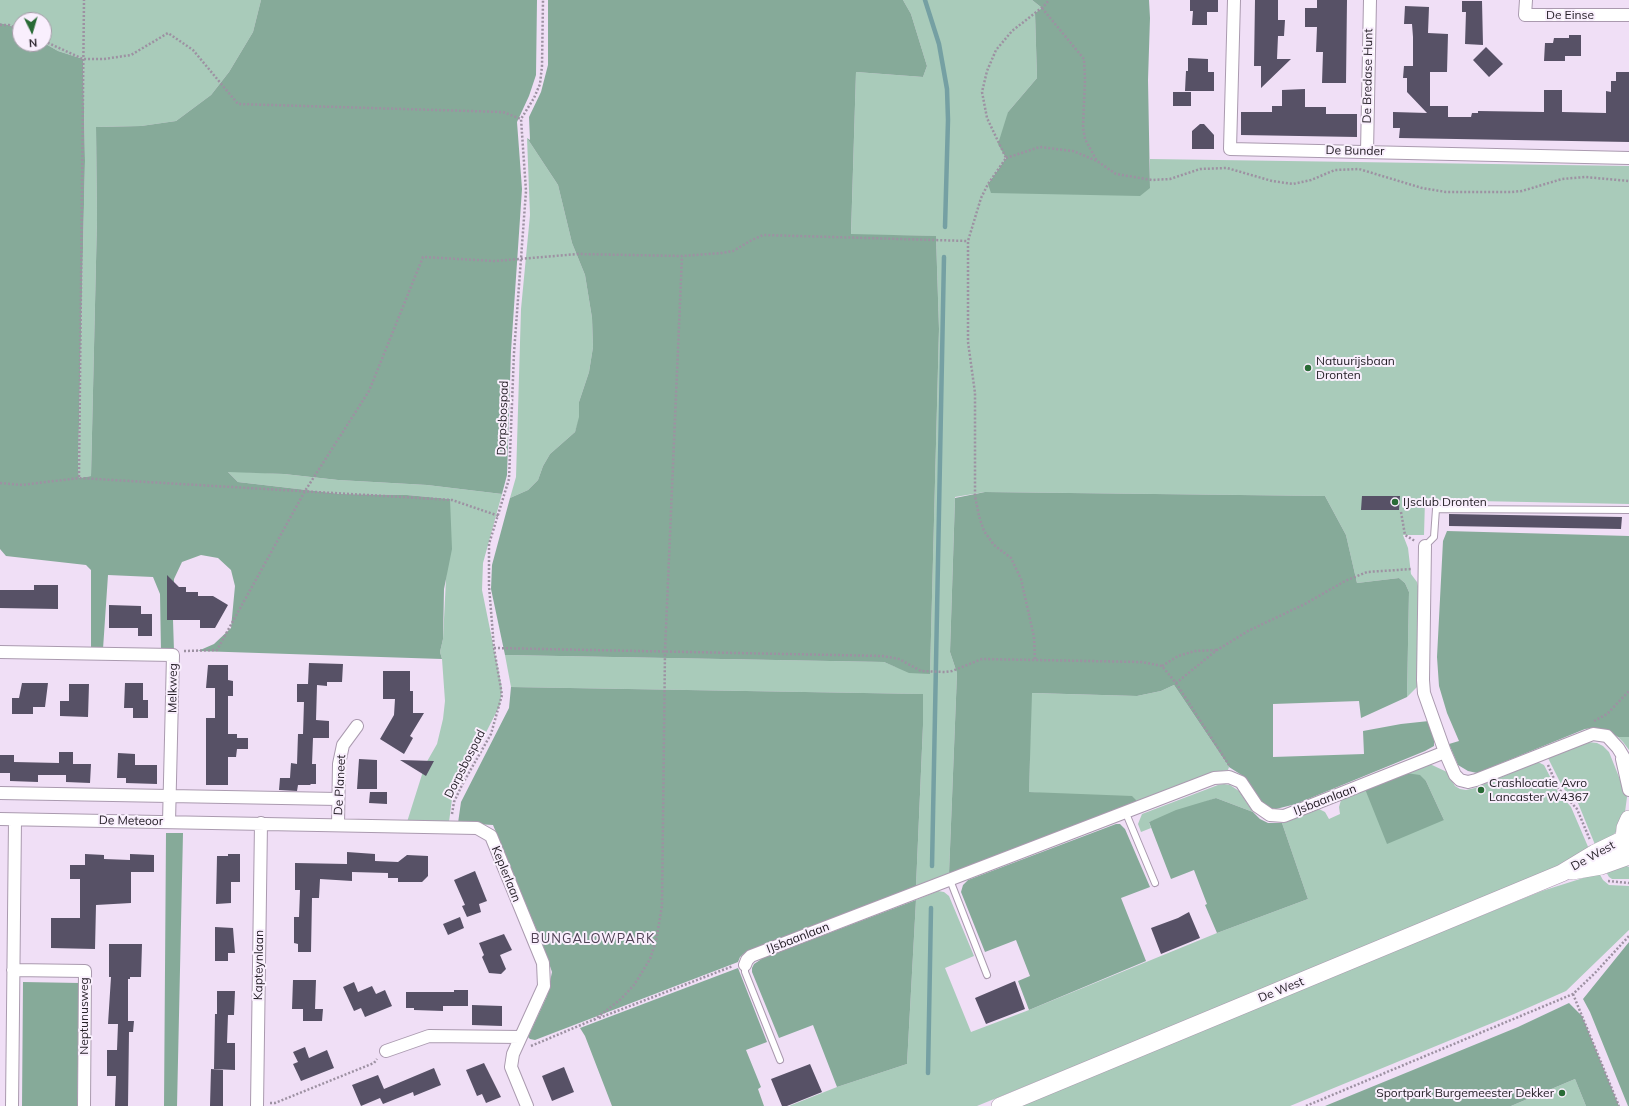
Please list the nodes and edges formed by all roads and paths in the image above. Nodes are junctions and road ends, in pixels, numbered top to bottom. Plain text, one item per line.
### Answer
1 (84, 0) edge
2 (543, 0) edge
3 (1049, 0) edge
4 (1234, 0) edge
5 (1370, 0) edge
6 (1526, 0) edge
7 (1042, 8) dead end
8 (1629, 15) edge
9 (0, 25) edge
10 (12, 26) edge
11 (52, 45) edge
12 (83, 59) junction
13 (521, 119) junction
14 (1367, 152) junction
15 (1006, 158) junction
16 (1629, 158) edge
17 (1097, 161) junction
18 (1629, 181) edge
19 (968, 241) junction
20 (682, 256) junction
21 (521, 259) junction
22 (79, 478) junction
23 (0, 483) edge
24 (305, 492) junction
25 (1629, 510) edge
26 (1401, 512) dead end
27 (499, 516) junction
28 (1425, 546) junction
29 (1424, 568) junction
30 (494, 648) junction
31 (1217, 650) junction
32 (665, 651) junction
33 (0, 652) edge
34 (174, 655) junction
35 (1035, 659) junction
36 (1162, 666) junction
37 (1176, 683) junction
38 (357, 726) dead end
39 (1445, 752) junction
40 (1542, 753) junction
41 (1621, 756) junction
42 (1629, 766) edge
43 (1229, 777) junction
44 (1629, 790) edge
45 (0, 794) edge
46 (170, 795) junction
47 (338, 799) junction
48 (1125, 811) junction
49 (0, 819) edge
50 (1629, 819) edge
51 (15, 820) junction
52 (169, 822) junction
53 (261, 823) junction
54 (338, 825) junction
55 (450, 827) junction
56 (1627, 850) edge
57 (1598, 860) junction
58 (950, 880) junction
59 (1155, 883) dead end
60 (1629, 883) edge
61 (1629, 936) edge
62 (745, 965) junction
63 (14, 970) junction
64 (988, 975) dead end
65 (1573, 994) junction
66 (594, 1020) junction
67 (520, 1037) junction
68 (386, 1051) joint
69 (513, 1054) junction
70 (780, 1060) dead end
71 (12, 1106) edge
72 (84, 1106) edge
73 (257, 1106) edge
74 (527, 1106) edge
75 (1000, 1106) edge
76 (1306, 1106) edge
77 (1619, 1106) edge

1 - 12 path
2 - 13 path
3 - 15 path
4 - 14 street, De Bunder
5 - 14 street, De Bredase Hunt
6 - 8 street, De Einse
7 - 17 path
9 - 10 path
11 - 12 path
12 - 13 path
12 - 22 path
13 - 21 path, Dorpsbospad
14 - 16 street, De Bunder
15 - 17 path
15 - 19 path
17 - 18 path
19 - 20 path
19 - 35 path
20 - 21 path
20 - 32 path
21 - 24 path
21 - 27 path, Dorpsbospad
22 - 23 path
22 - 24 path
24 - 27 path
24 - 34 path
25 - 28 lane
26 - 28 path
27 - 30 path, Dorpsbospad
28 - 29 street
29 - 31 path
29 - 39 street
30 - 32 path
30 - 55 path, Dorpsbospad
31 - 36 path
31 - 37 path
32 - 35 path
32 - 66 path
33 - 34 street, Melkweg
34 - 46 street, Melkweg
35 - 36 path
36 - 37 path
37 - 43 path
38 - 47 street, De Planeet
39 - 40 street
39 - 43 street, IJsbaanlaan
40 - 41 street
40 - 57 path
41 - 42 street
41 - 44 street
43 - 48 street, IJsbaanlaan
45 - 46 street
46 - 47 street
46 - 52 street, Melkweg
47 - 54 street, De Planeet
48 - 58 street, IJsbaanlaan
48 - 59 lane
49 - 51 street, De Meteoor
50 - 56 main road
51 - 52 street, De Meteoor
51 - 63 street
52 - 53 street, De Meteoor
53 - 54 street, Keplerlaan
53 - 73 street, Kapteynlaan
54 - 55 street, Keplerlaan
55 - 67 street, Keplerlaan
56 - 57 main road, De West
57 - 60 path
57 - 75 main road, De West
58 - 62 street, IJsbaanlaan
58 - 64 lane
61 - 65 path
62 - 66 path
62 - 70 lane
63 - 71 street
63 - 72 street, Neptunusweg
65 - 76 path
65 - 77 path
66 - 69 path
67 - 68 street
67 - 69 street, Keplerlaan
68 - 73 path
69 - 74 street, Keplerlaan

